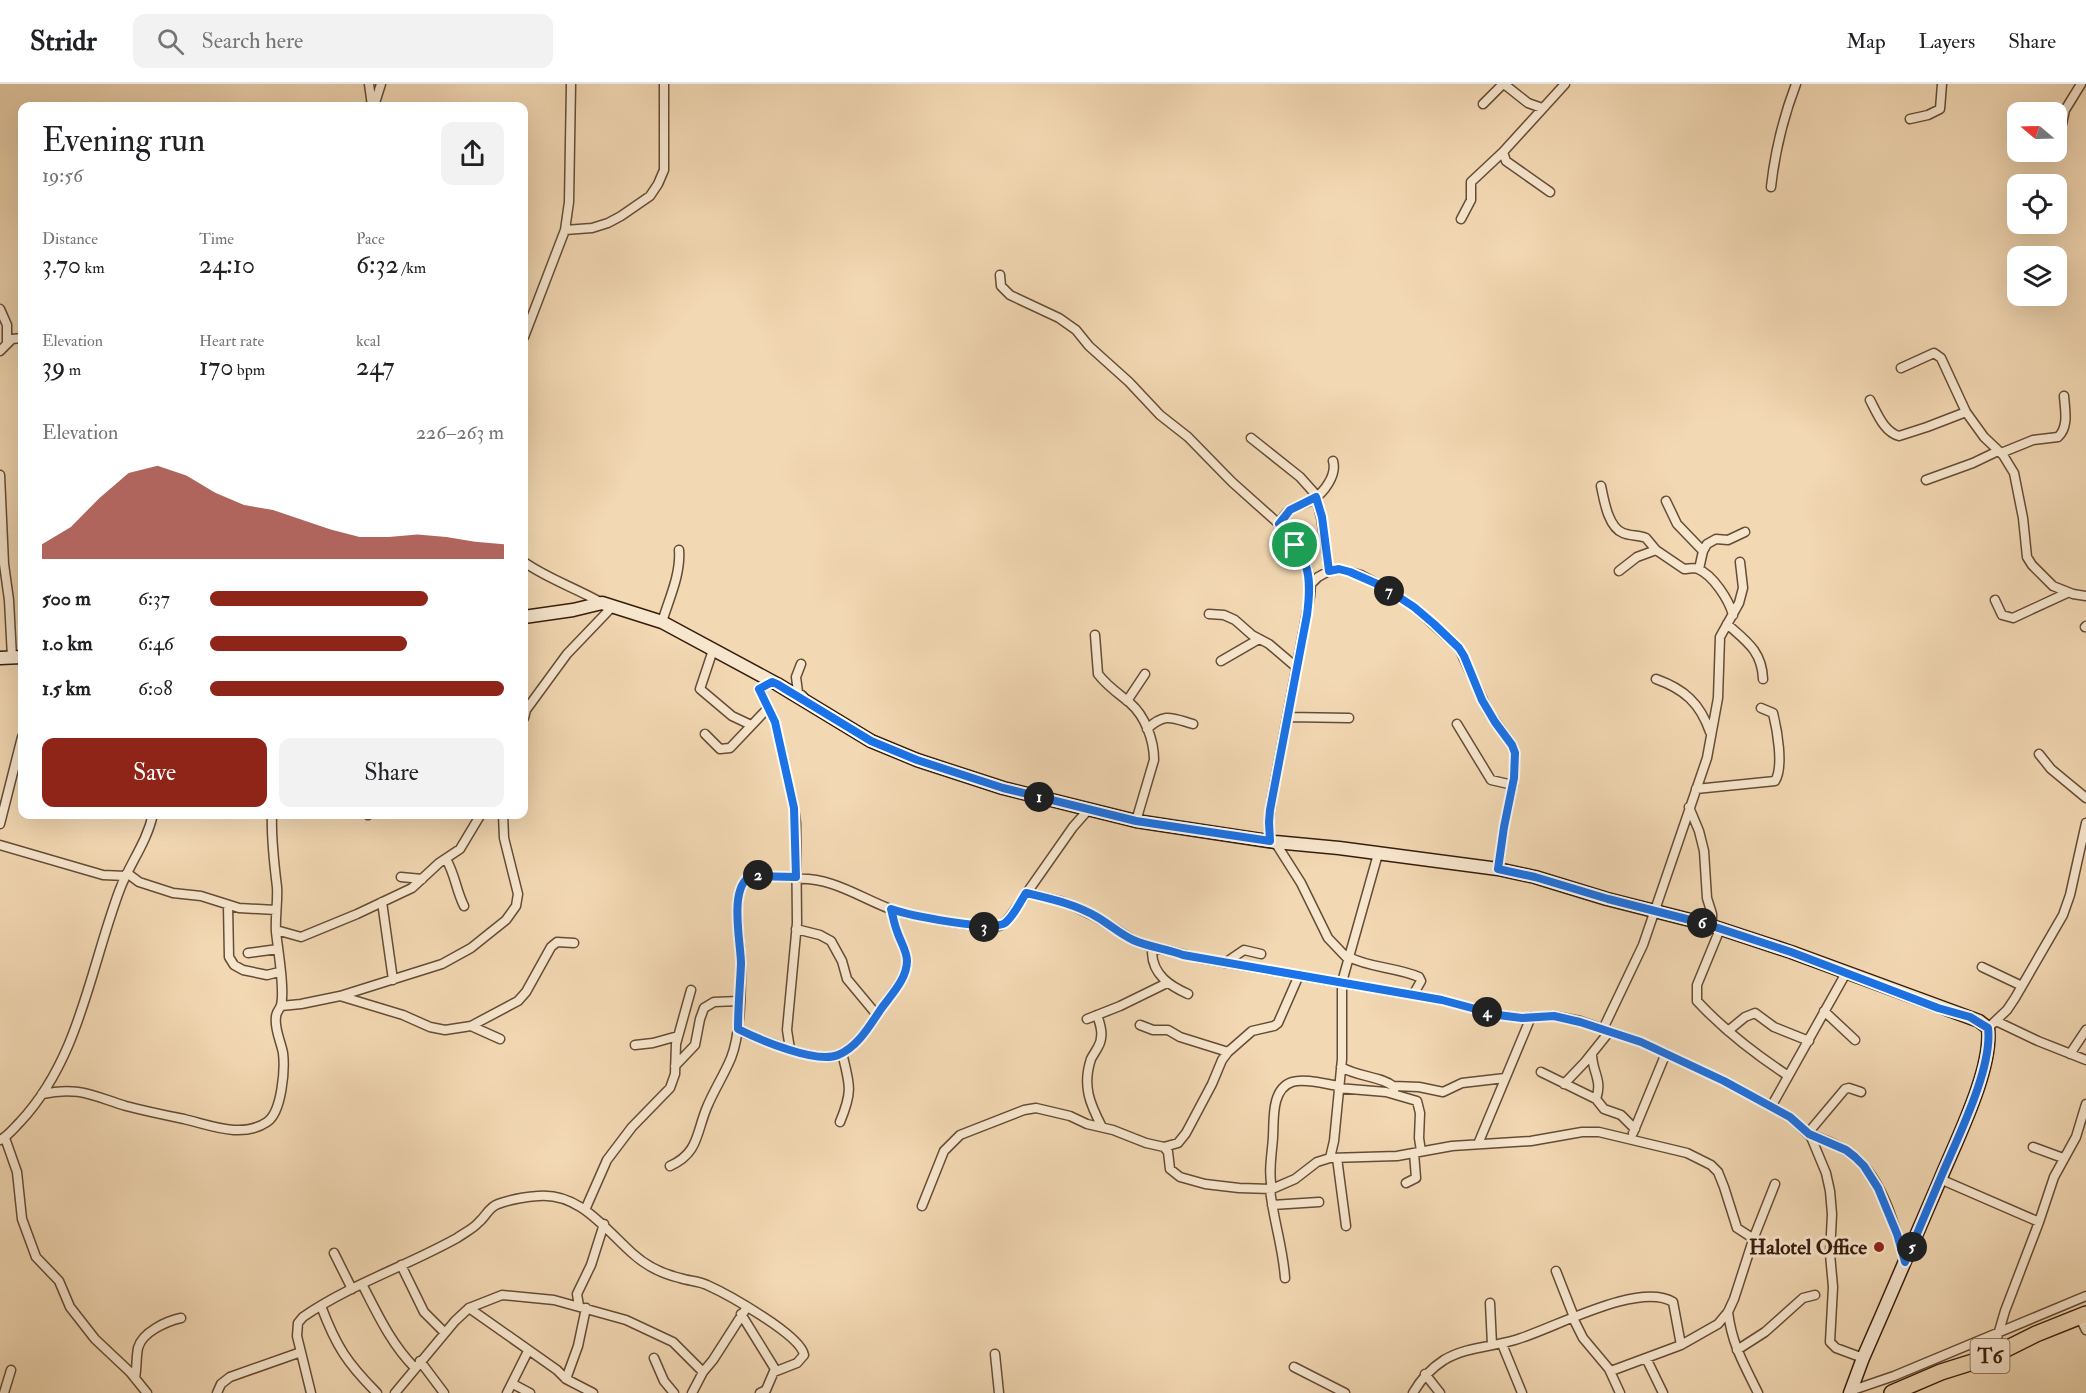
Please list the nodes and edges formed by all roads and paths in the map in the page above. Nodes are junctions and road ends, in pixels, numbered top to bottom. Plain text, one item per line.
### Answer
1 (369, 84) edge
2 (381, 84) edge
3 (571, 84) edge
4 (664, 84) edge
5 (1503, 84) edge
6 (1565, 84) edge
7 (1796, 84) edge
8 (1942, 84) edge
9 (2082, 84) edge
10 (372, 102) edge
11 (374, 102) edge
12 (1483, 104) dead end
13 (2067, 107) edge
14 (1542, 108) junction
15 (1910, 119) dead end
16 (1503, 152) junction
17 (1771, 187) dead end
18 (1550, 192) dead end
19 (1461, 219) dead end
20 (565, 230) junction
21 (1000, 275) dead end
22 (0, 309) edge
23 (528, 327) edge
24 (18, 338) edge
25 (7, 343) junction
26 (0, 351) edge
27 (1901, 368) dead end
28 (2064, 396) dead end
29 (1870, 400) dead end
30 (1966, 412) junction
31 (1251, 438) dead end
32 (2000, 452) junction
33 (1333, 461) dead end
34 (0, 475) edge
35 (1926, 480) dead end
36 (1601, 486) dead end
37 (1317, 497) junction
38 (1666, 501) dead end
39 (1279, 524) junction
40 (1745, 532) dead end
41 (679, 550) dead end
42 (1656, 550) junction
43 (1703, 551) junction
44 (1740, 562) dead end
45 (528, 564) edge
46 (1699, 569) junction
47 (1329, 571) junction
48 (1619, 571) dead end
49 (1311, 584) junction
50 (2067, 592) junction
51 (2086, 596) edge
52 (1995, 600) dead end
53 (607, 605) junction
54 (1209, 614) dead end
55 (1733, 615) junction
56 (528, 616) edge
57 (662, 622) junction
58 (1727, 624) junction
59 (1095, 635) dead end
60 (1259, 639) junction
61 (713, 650) junction
62 (11, 657) edge
63 (1221, 661) dead end
64 (801, 664) dead end
65 (1296, 667) junction
66 (1145, 674) dead end
67 (1763, 678) dead end
68 (1656, 679) dead end
69 (772, 682) junction
70 (1127, 701) junction
71 (814, 706) junction
72 (528, 707) edge
73 (768, 708) junction
74 (1761, 708) dead end
75 (1288, 717) junction
76 (1349, 718) dead end
77 (1193, 724) dead end
78 (1456, 724) dead end
79 (751, 725) junction
80 (1147, 729) junction
81 (1711, 732) junction
82 (705, 734) dead end
83 (18, 753) edge
84 (2039, 754) dead end
85 (1512, 785) junction
86 (1696, 789) junction
87 (2086, 798) edge
88 (1689, 807) junction
89 (1088, 810) junction
90 (152, 819) edge
91 (272, 819) edge
92 (478, 819) edge
93 (503, 819) edge
94 (1136, 821) junction
95 (2086, 823) edge
96 (0, 824) edge
97 (1273, 842) junction
98 (0, 845) edge
99 (1378, 854) junction
100 (446, 859) junction
101 (1498, 869) junction
102 (126, 875) junction
103 (401, 877) dead end
104 (796, 878) junction
105 (422, 879) junction
106 (1026, 893) junction
107 (382, 902) junction
108 (228, 905) junction
109 (464, 906) dead end
110 (891, 909) junction
111 (276, 910) junction
112 (1654, 911) junction
113 (1716, 927) junction
114 (796, 929) junction
115 (276, 930) junction
116 (574, 943) dead end
117 (278, 949) junction
118 (1157, 949) junction
119 (248, 953) dead end
120 (1262, 954) dead end
121 (1348, 958) junction
122 (1224, 963) junction
123 (1982, 967) dead end
124 (279, 972) junction
125 (1846, 973) junction
126 (1299, 975) junction
127 (393, 980) junction
128 (1342, 982) junction
129 (1167, 983) junction
130 (2022, 986) junction
131 (691, 990) dead end
132 (1188, 994) dead end
133 (340, 996) junction
134 (1413, 996) junction
135 (739, 1001) junction
136 (281, 1006) junction
137 (1824, 1011) junction
138 (877, 1015) junction
139 (1097, 1015) junction
140 (1531, 1017) junction
141 (1087, 1019) dead end
142 (1140, 1024) dead end
143 (1992, 1025) junction
144 (471, 1026) junction
145 (738, 1029) junction
146 (2086, 1030) edge
147 (1606, 1031) junction
148 (1728, 1031) junction
149 (678, 1036) junction
150 (501, 1039) dead end
151 (1855, 1040) dead end
152 (1809, 1041) junction
153 (635, 1045) dead end
154 (790, 1049) junction
155 (1228, 1052) junction
156 (842, 1053) junction
157 (1666, 1053) junction
158 (1592, 1054) junction
159 (2070, 1054) junction
160 (2086, 1059) edge
161 (675, 1066) junction
162 (1341, 1067) junction
163 (1540, 1072) dead end
164 (1787, 1075) junction
165 (1505, 1078) junction
166 (1564, 1084) junction
167 (1339, 1087) junction
168 (1394, 1090) junction
169 (1861, 1092) dead end
170 (42, 1094) junction
171 (1596, 1099) junction
172 (2086, 1104) edge
173 (1771, 1107) junction
174 (840, 1122) dead end
175 (1102, 1127) junction
176 (1635, 1129) junction
177 (1809, 1134) junction
178 (1630, 1138) junction
179 (2, 1139) edge
180 (1478, 1144) junction
181 (1164, 1147) junction
182 (2033, 1147) dead end
183 (1418, 1152) junction
184 (1334, 1158) junction
185 (2063, 1158) junction
186 (670, 1166) dead end
187 (1940, 1179) junction
188 (1406, 1183) dead end
189 (1775, 1184) dead end
190 (1271, 1189) junction
191 (1319, 1202) dead end
192 (1272, 1205) junction
193 (922, 1206) dead end
194 (585, 1210) junction
195 (2040, 1222) junction
196 (604, 1224) junction
197 (1347, 1226) dead end
198 (1754, 1239) junction
199 (334, 1253) dead end
200 (1905, 1262) junction
201 (401, 1265) junction
202 (1556, 1271) dead end
203 (1285, 1278) dead end
204 (362, 1284) junction
205 (352, 1289) junction
206 (1815, 1295) dead end
207 (2086, 1296) edge
208 (1490, 1303) dead end
209 (321, 1306) junction
210 (582, 1307) junction
211 (469, 1308) junction
212 (744, 1310) junction
213 (1728, 1312) junction
214 (181, 1318) dead end
215 (1574, 1318) junction
216 (2084, 1320) edge
217 (445, 1332) junction
218 (1998, 1332) junction
219 (1502, 1344) junction
220 (1681, 1344) junction
221 (1492, 1346) junction
222 (1737, 1350) junction
223 (301, 1352) junction
224 (528, 1352) junction
225 (995, 1354) dead end
226 (1992, 1356) junction
227 (654, 1358) dead end
228 (1863, 1358) junction
229 (1646, 1359) junction
230 (418, 1364) junction
231 (1294, 1367) dead end
232 (11, 1370) dead end
233 (1611, 1371) junction
234 (703, 1372) junction
235 (774, 1372) junction
236 (1425, 1374) junction
237 (135, 1378) junction
238 (566, 1379) junction
239 (513, 1384) junction
240 (764, 1392) edge
241 (1850, 1392) edge
242 (4, 1393) edge
243 (147, 1393) edge
244 (217, 1393) edge
245 (311, 1393) edge
246 (377, 1393) edge
247 (395, 1393) edge
248 (444, 1393) edge
249 (507, 1393) edge
250 (530, 1393) edge
251 (594, 1393) edge
252 (674, 1393) edge
253 (692, 1393) edge
254 (999, 1393) edge
255 (1345, 1393) edge
256 (1413, 1393) edge
257 (1440, 1393) edge
258 (1522, 1393) edge
259 (1620, 1393) edge
260 (1663, 1393) edge
261 (1758, 1393) edge
262 (1892, 1393) edge

1 - 10 street
2 - 11 street
3 - 20 street
4 - 20 street
5 - 12 street
5 - 14 street
6 - 14 street
7 - 17 street
8 - 15 street
9 - 13 street
14 - 16 street
16 - 18 street
16 - 19 street
20 - 23 street
21 - 39 street
22 - 25 street
24 - 25 street
25 - 26 street
27 - 30 street
28 - 32 street
29 - 30 street
30 - 32 street
31 - 37 street
32 - 35 street
32 - 50 street
33 - 37 street
34 - 62 street
36 - 42 street
37 - 39 street
37 - 47 street
38 - 43 street
39 - 49 street
40 - 43 street
41 - 57 street
42 - 46 street
42 - 48 street
43 - 46 street
44 - 55 street
45 - 53 street
46 - 55 street
47 - 49 street
47 - 85 street
49 - 65 street
50 - 51 street
50 - 52 street
53 - 56 street
53 - 57 street
53 - 72 street
54 - 60 street
55 - 58 street
57 - 61 street
58 - 67 street
58 - 81 street
59 - 70 street
60 - 63 street
60 - 65 street
61 - 69 street
61 - 79 street
64 - 71 street
65 - 75 street
66 - 70 street
68 - 81 street
69 - 71 street
69 - 73 street
70 - 80 street
71 - 89 street
73 - 79 street
73 - 104 street
74 - 86 street
75 - 76 street
75 - 97 street
77 - 80 street
78 - 85 street
79 - 82 street
80 - 94 street
81 - 86 street
83 - 96 street
84 - 87 street
85 - 101 street
86 - 88 street
88 - 112 street
88 - 113 street
89 - 94 street
89 - 106 street
90 - 102 street
91 - 111 street
92 - 100 street
93 - 127 street
94 - 97 street
95 - 130 street
97 - 99 street
97 - 121 street
98 - 102 street
99 - 101 street
99 - 121 street
100 - 105 street
100 - 109 street
101 - 112 street
102 - 108 street
102 - 170 street
103 - 105 street
104 - 110 street
104 - 114 street
104 - 135 street
105 - 107 street
106 - 110 street
106 - 118 street
107 - 115 street
107 - 127 street
108 - 111 street
108 - 124 street
110 - 138 street
111 - 115 street
112 - 113 street
112 - 147 street
113 - 125 street
113 - 148 street
114 - 138 street
114 - 154 street
115 - 117 street
116 - 144 street
117 - 119 street
117 - 124 street
118 - 122 street
118 - 129 street
120 - 122 street
121 - 128 street
121 - 134 street
122 - 126 street
123 - 130 street
124 - 136 street
125 - 137 street
125 - 143 street
126 - 128 street
126 - 155 street
127 - 133 street
128 - 134 street
128 - 162 street
129 - 132 street
129 - 139 street
130 - 143 street
131 - 149 street
133 - 136 street
133 - 144 street
134 - 140 street
135 - 145 street
135 - 161 street
136 - 170 street
137 - 151 street
137 - 152 street
138 - 156 street
139 - 141 street
139 - 175 street
140 - 147 street
140 - 165 street
142 - 155 street
143 - 159 street
143 - 187 street
144 - 150 street
145 - 154 street
145 - 186 street
146 - 159 street
147 - 157 street
147 - 158 street
148 - 152 street
148 - 164 street
149 - 153 street
149 - 161 street
152 - 164 street
154 - 156 street
155 - 181 street
156 - 174 street
157 - 173 street
157 - 176 street
158 - 166 street
158 - 171 street
159 - 160 street
161 - 194 street
162 - 167 street
162 - 168 street
163 - 166 street
164 - 173 street
165 - 168 street
165 - 180 street
166 - 171 street
167 - 168 street
167 - 184 street
167 - 190 street
168 - 183 street
169 - 177 street
170 - 179 street
171 - 176 street
172 - 185 street
173 - 177 street
175 - 181 street
175 - 193 street
176 - 178 street
177 - 200 street
177 - 228 street
178 - 180 street
178 - 198 street
179 - 237 street
180 - 183 street
181 - 190 street
182 - 185 street
183 - 184 street
183 - 188 street
184 - 190 street
184 - 197 street
185 - 195 street
187 - 195 street
187 - 200 street
189 - 198 street
190 - 192 street
191 - 192 street
192 - 203 street
194 - 196 street
194 - 201 street
195 - 218 street
196 - 210 street
196 - 212 street
198 - 213 street
199 - 205 street
200 - 228 street
201 - 204 street
201 - 217 street
202 - 215 street
204 - 205 street
204 - 230 street
205 - 209 street
206 - 222 street
207 - 218 street
208 - 221 street
209 - 223 street
209 - 246 street
210 - 211 street
210 - 234 street
210 - 238 street
211 - 217 street
211 - 224 street
212 - 234 street
212 - 235 street
212 - 235 street
213 - 220 street
213 - 222 street
214 - 237 street
215 - 219 street
215 - 220 street
215 - 233 street
216 - 226 highway, T6
217 - 230 street
218 - 226 street
218 - 241 street
219 - 221 street
219 - 258 street
220 - 229 street
221 - 236 street
222 - 261 street
223 - 244 street
223 - 245 street
224 - 238 street
224 - 239 street
225 - 254 street
226 - 262 highway, T6
227 - 252 street
228 - 241 street
229 - 233 street
229 - 260 street
230 - 247 street
230 - 248 street
231 - 255 street
232 - 242 street
233 - 259 street
234 - 253 street
235 - 240 street
236 - 256 street
236 - 257 street
237 - 243 street
238 - 251 street
239 - 249 street
239 - 250 street

